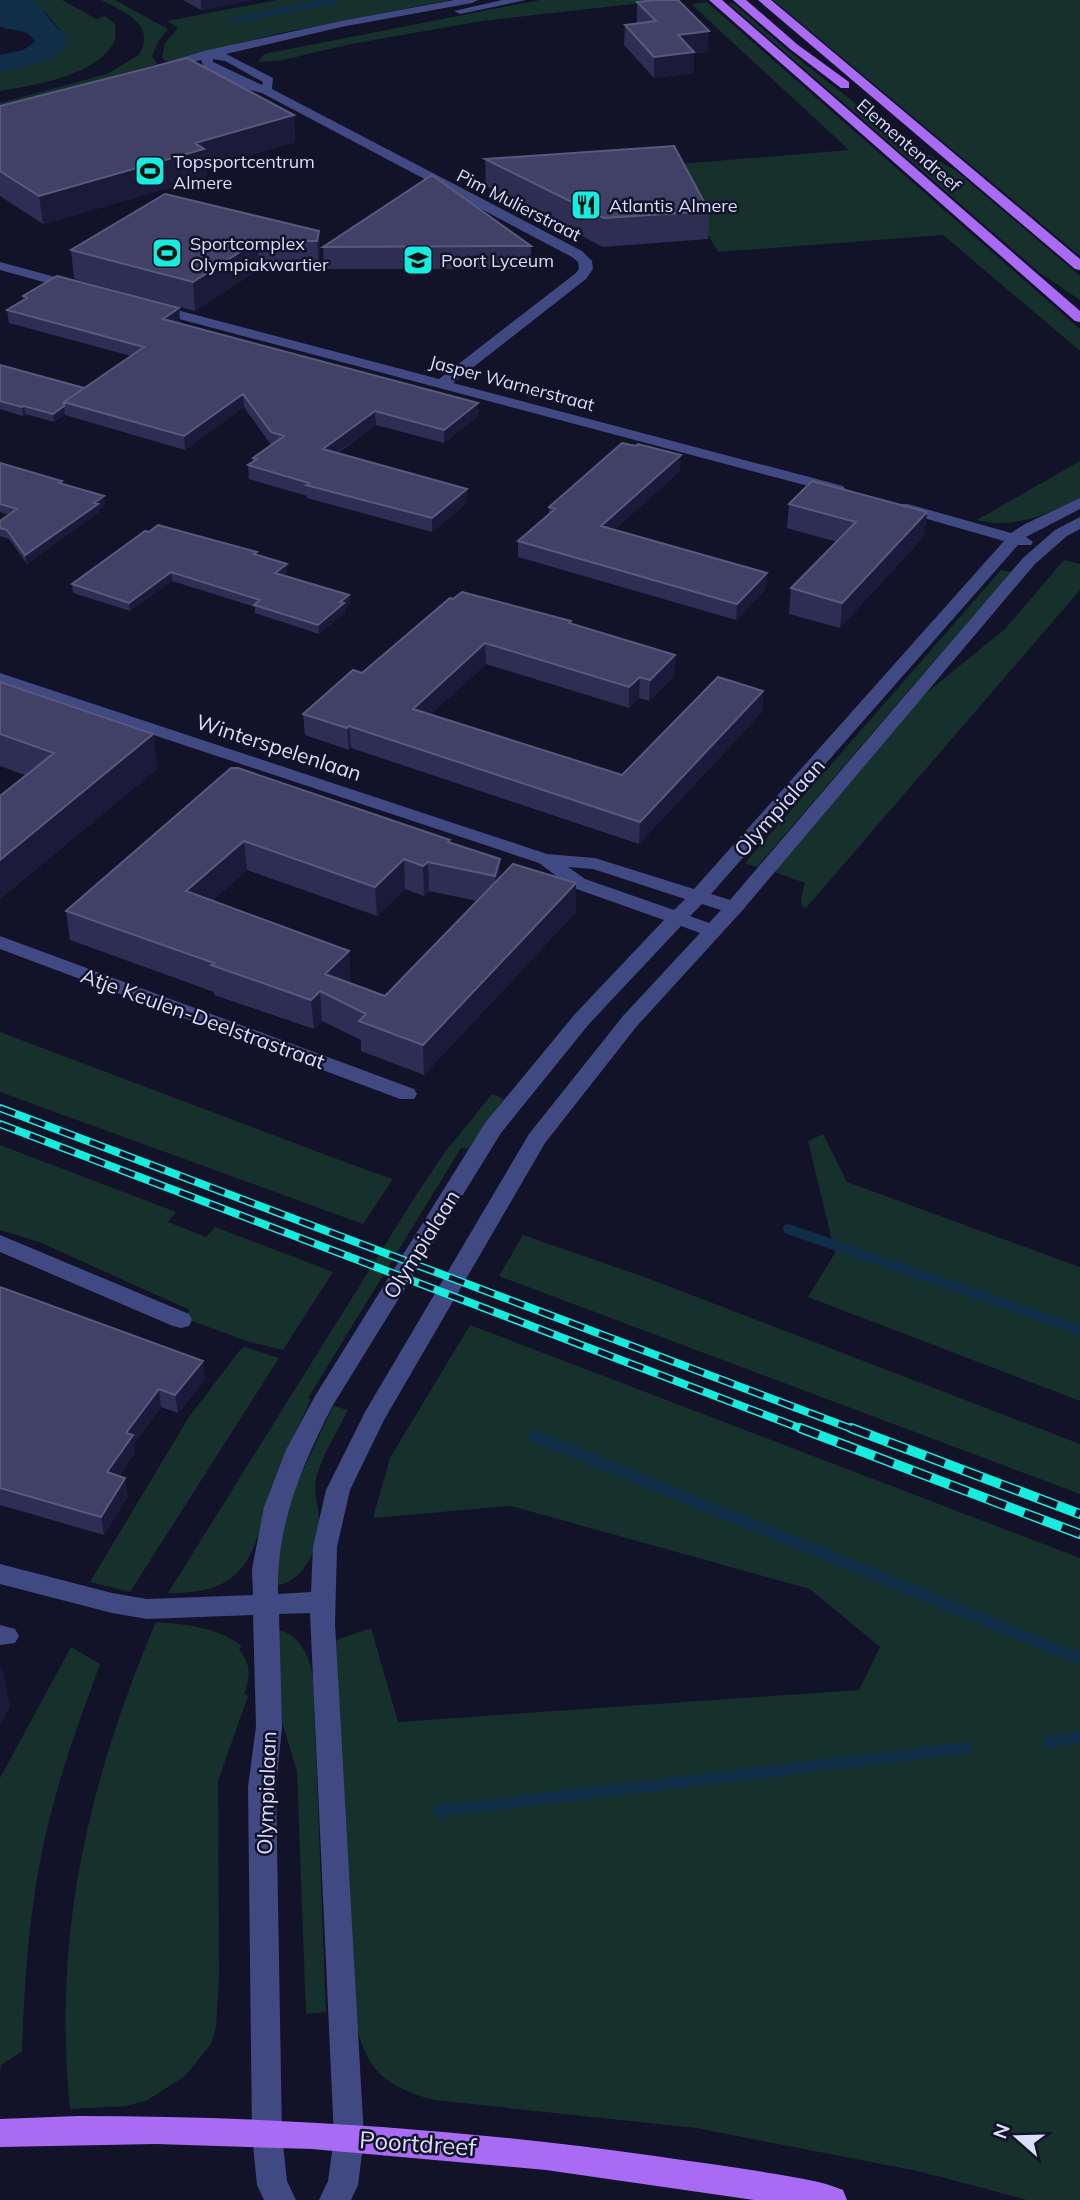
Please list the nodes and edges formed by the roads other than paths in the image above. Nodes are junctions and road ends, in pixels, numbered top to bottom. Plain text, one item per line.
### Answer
1 (472, 0) edge
2 (520, 0) edge
3 (764, 0) edge
4 (740, 1) edge
5 (718, 2) edge
6 (208, 58) junction
7 (229, 58) junction
8 (150, 71) edge
9 (266, 90) junction
10 (896, 112) junction
11 (0, 266) edge
12 (1080, 266) edge
13 (90, 290) edge
14 (142, 304) edge
15 (1080, 318) edge
16 (442, 384) junction
17 (850, 493) edge
18 (887, 503) edge
19 (1080, 503) edge
20 (1080, 522) edge
21 (1015, 538) junction
22 (1041, 548) junction
23 (0, 678) edge
24 (545, 859) junction
25 (697, 896) junction
26 (734, 908) junction
27 (677, 918) junction
28 (713, 931) junction
29 (0, 942) edge
30 (407, 1094) dead end
31 (0, 1243) edge
32 (181, 1320) dead end
33 (0, 1574) edge
34 (323, 1602) junction
35 (266, 1605) junction
36 (0, 2133) edge
37 (267, 2135) junction
38 (349, 2138) junction
39 (281, 2200) edge
40 (334, 2200) edge
41 (832, 2200) edge

1 - 6 street
2 - 7 street
3 - 10 main road, Elementendreef
4 - 10 main road, Elementendreef
5 - 15 main road, Elementendreef
6 - 7 street
6 - 8 street
6 - 9 street, Pim Mulierstraat
7 - 9 street, Pim Mulierstraat
9 - 16 street, Pim Mulierstraat
10 - 12 main road, Elementendreef
11 - 13 street
14 - 16 street, Jasper Warnerstraat
16 - 17 street, Jasper Warnerstraat
18 - 21 street
19 - 21 street, Olympialaan
20 - 22 street, Olympialaan
21 - 22 street
21 - 25 street, Olympialaan
22 - 26 street, Olympialaan
23 - 24 street, Winterspelenlaan
24 - 25 street, Winterspelenlaan
24 - 27 street, Winterspelenlaan
25 - 26 street, Winterspelenlaan
25 - 27 street, Olympialaan
26 - 28 street, Olympialaan
27 - 28 street, Winterspelenlaan
27 - 35 street, Olympialaan
28 - 34 street, Olympialaan
29 - 30 street, Atje Keulen-Deelstrastraat
31 - 32 street
33 - 35 street
34 - 35 street
34 - 38 street, Olympialaan
35 - 37 street, Olympialaan
36 - 37 main road, Poortdreef
37 - 38 main road, Poortdreef
37 - 39 street, Olympialaan
38 - 40 street, Olympialaan
38 - 41 main road, Poortdreef

